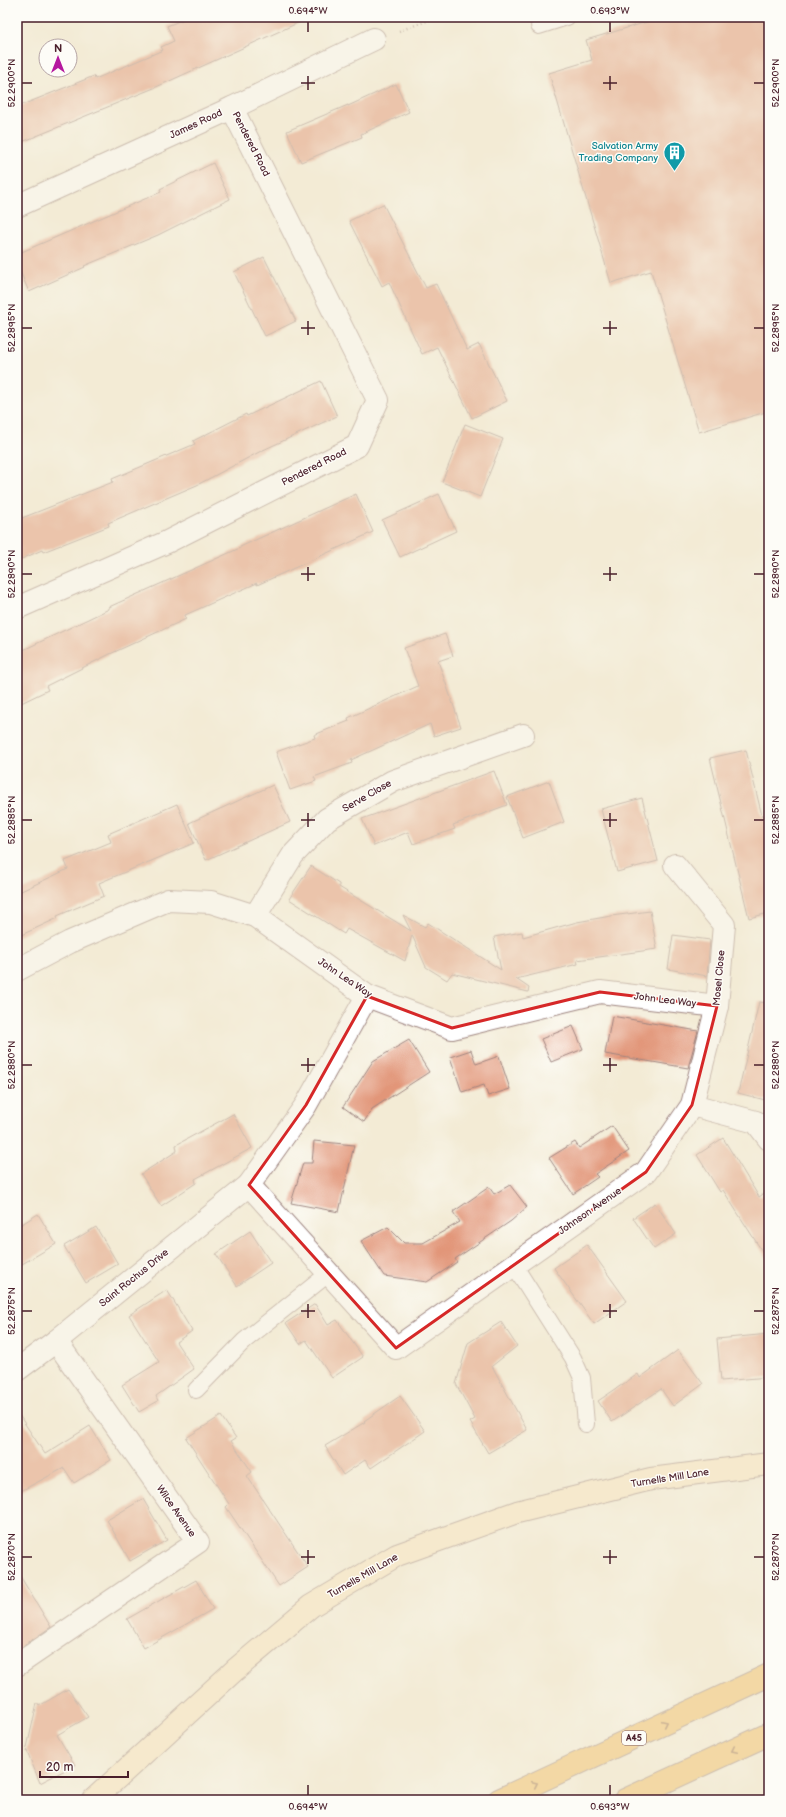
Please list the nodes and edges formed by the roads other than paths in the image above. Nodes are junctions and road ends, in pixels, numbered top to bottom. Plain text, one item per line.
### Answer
1 (568, 17) edge
2 (539, 26) dead end
3 (374, 39) road end
4 (232, 108) junction
5 (17, 206) edge
6 (17, 608) edge
7 (523, 735) dead end
8 (675, 865) dead end
9 (255, 916) junction
10 (17, 970) edge
11 (367, 996) junction
12 (717, 1006) junction
13 (692, 1105) junction
14 (769, 1140) edge
15 (249, 1185) junction
16 (514, 1265) junction
17 (328, 1274) junction
18 (56, 1341) junction
19 (17, 1370) edge
20 (196, 1390) dead end
21 (586, 1424) dead end
22 (769, 1464) edge
23 (17, 1665) edge
24 (769, 1675) edge
25 (769, 1734) edge
26 (93, 1800) edge
27 (499, 1800) edge
28 (625, 1800) edge

1 - 2 lane
3 - 4 street, James Road
4 - 5 street, James Road
4 - 6 street, Pendered Road
7 - 9 street, Serve Close
8 - 12 street, Mosel Close
9 - 10 street, John Lea Way
9 - 11 street, John Lea Way
11 - 12 street, John Lea Way
11 - 15 street, Saint Rochus Drive
12 - 13 street, Mosel Close
13 - 14 street
13 - 16 street, Johnson Avenue
15 - 17 street
15 - 18 street, Saint Rochus Drive
16 - 17 street, Johnson Avenue
16 - 21 lane
17 - 20 lane
18 - 19 street, Saint Rochus Drive
18 - 23 street, Wilce Avenue
22 - 26 main road, Turnells Mill Lane
27 -> 24 highway, A45
25 -> 28 highway

